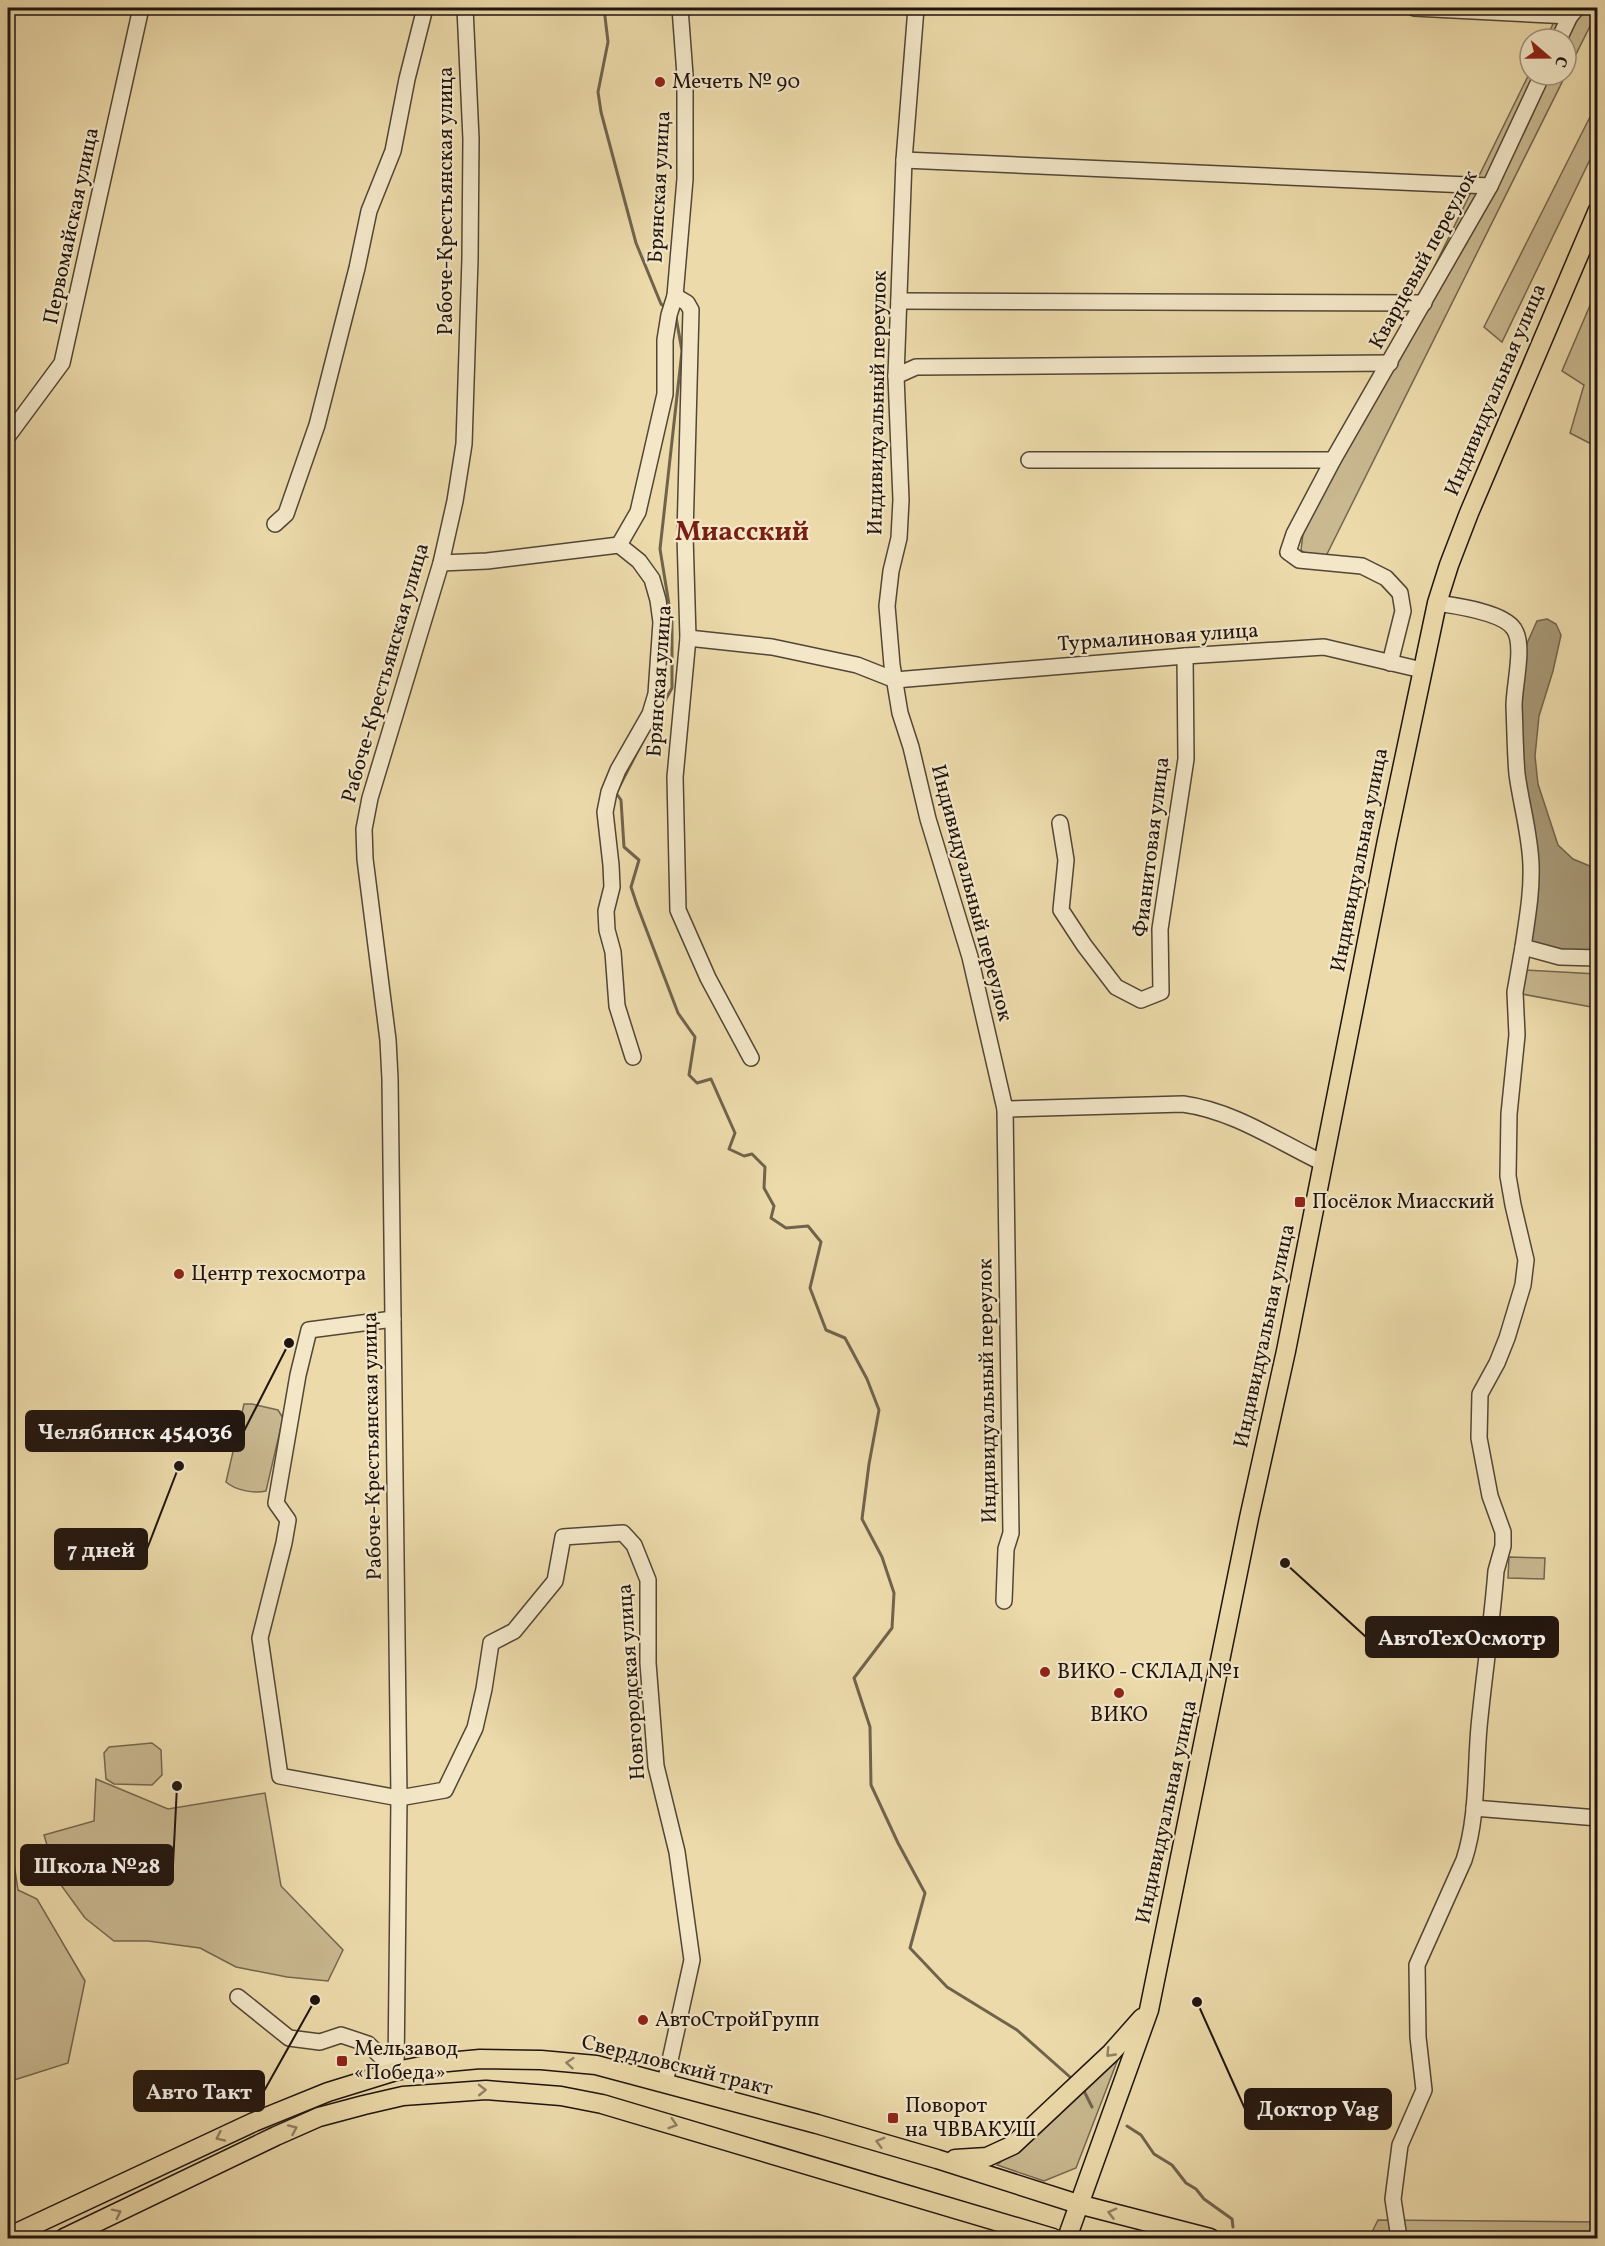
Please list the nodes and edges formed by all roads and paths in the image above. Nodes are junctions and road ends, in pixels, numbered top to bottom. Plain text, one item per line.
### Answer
1 (141, 8) edge
2 (425, 8) edge
3 (465, 8) edge
4 (680, 8) edge
5 (916, 8) edge
6 (1413, 8) edge
7 (1574, 12) edge
8 (1566, 27) edge
9 (1536, 87) edge
10 (904, 160) junction
11 (1490, 186) junction
12 (1598, 210) edge
13 (675, 296) junction
14 (899, 301) junction
15 (1424, 303) junction
16 (1390, 363) junction
17 (896, 376) junction
18 (8, 433) edge
19 (1029, 460) dead end
20 (1333, 460) junction
21 (275, 524) dead end
22 (619, 545) junction
23 (441, 563) junction
24 (1437, 603) junction
25 (688, 638) junction
26 (1185, 656) junction
27 (1390, 663) junction
28 (1422, 670) junction
29 (895, 680) junction
30 (1060, 823) dead end
31 (1523, 946) junction
32 (1598, 958) edge
33 (633, 1058) dead end
34 (751, 1058) dead end
35 (1005, 1109) junction
36 (1323, 1163) junction
37 (393, 1319) junction
38 (1004, 1601) dead end
39 (399, 1797) junction
40 (1474, 1808) junction
41 (1598, 1818) edge
42 (238, 1997) dead end
43 (1149, 2010) junction
44 (396, 2071) junction
45 (664, 2083) junction
46 (937, 2159) junction
47 (1078, 2204) junction
48 (8, 2237) edge
49 (64, 2238) edge
50 (1053, 2238) edge
51 (1067, 2238) edge
52 (1210, 2238) edge
53 (1399, 2238) edge

1 - 18 street, Первомайская улица
2 - 21 street, Рабоче-Крестьянская улица
3 - 23 street, Рабоче-Крестьянская улица
4 - 13 street, Брянская улица
5 - 10 street, Индивидуальный переулок
6 - 7 street
7 - 8 street
9 - 11 street, Кварцевый переулок
10 - 11 street
10 - 14 street, Индивидуальный переулок
11 - 15 street, Кварцевый переулок
12 - 24 main road, Индивидуальная улица
13 - 22 street, Брянская улица
13 - 25 street, Брянская улица
14 - 15 street
14 - 17 street, Индивидуальный переулок
15 - 16 street, Кварцевый переулок
16 - 17 street
16 - 20 street, Кварцевый переулок
17 - 29 street, Индивидуальный переулок
19 - 20 street
20 - 27 street, Кварцевый переулок
22 - 23 street
22 - 33 street, Брянская улица
23 - 37 street, Рабоче-Крестьянская улица
24 - 28 main road, Индивидуальная улица
24 - 31 street
25 - 29 street
25 - 34 street, Брянская улица
26 - 27 street, Турмалиновая улица
26 - 29 street, Турмалиновая улица
26 - 30 street, Фианитовая улица
27 - 28 street, Турмалиновая улица
28 - 36 main road, Индивидуальная улица
29 - 35 street, Индивидуальный переулок
31 - 32 street
31 - 40 street
35 - 36 street
35 - 38 street, Индивидуальный переулок
36 - 43 main road, Индивидуальная улица
37 - 39 street, Рабоче-Крестьянская улица
37 - 39 street
39 - 44 street, Рабоче-Крестьянская улица
39 - 45 street, Новгородская улица
40 - 41 street
40 - 53 street
42 - 44 street
43 -> 46 main road
43 - 47 main road, Индивидуальная улица
45 -> 44 main road, Свердловский тракт
44 -> 48 main road, Свердловский тракт
46 -> 45 main road, Свердловский тракт
46 - 47 main road, Свердловский тракт
47 - 51 main road, Индивидуальная улица
52 -> 47 main road, Свердловский тракт
49 -> 50 main road

